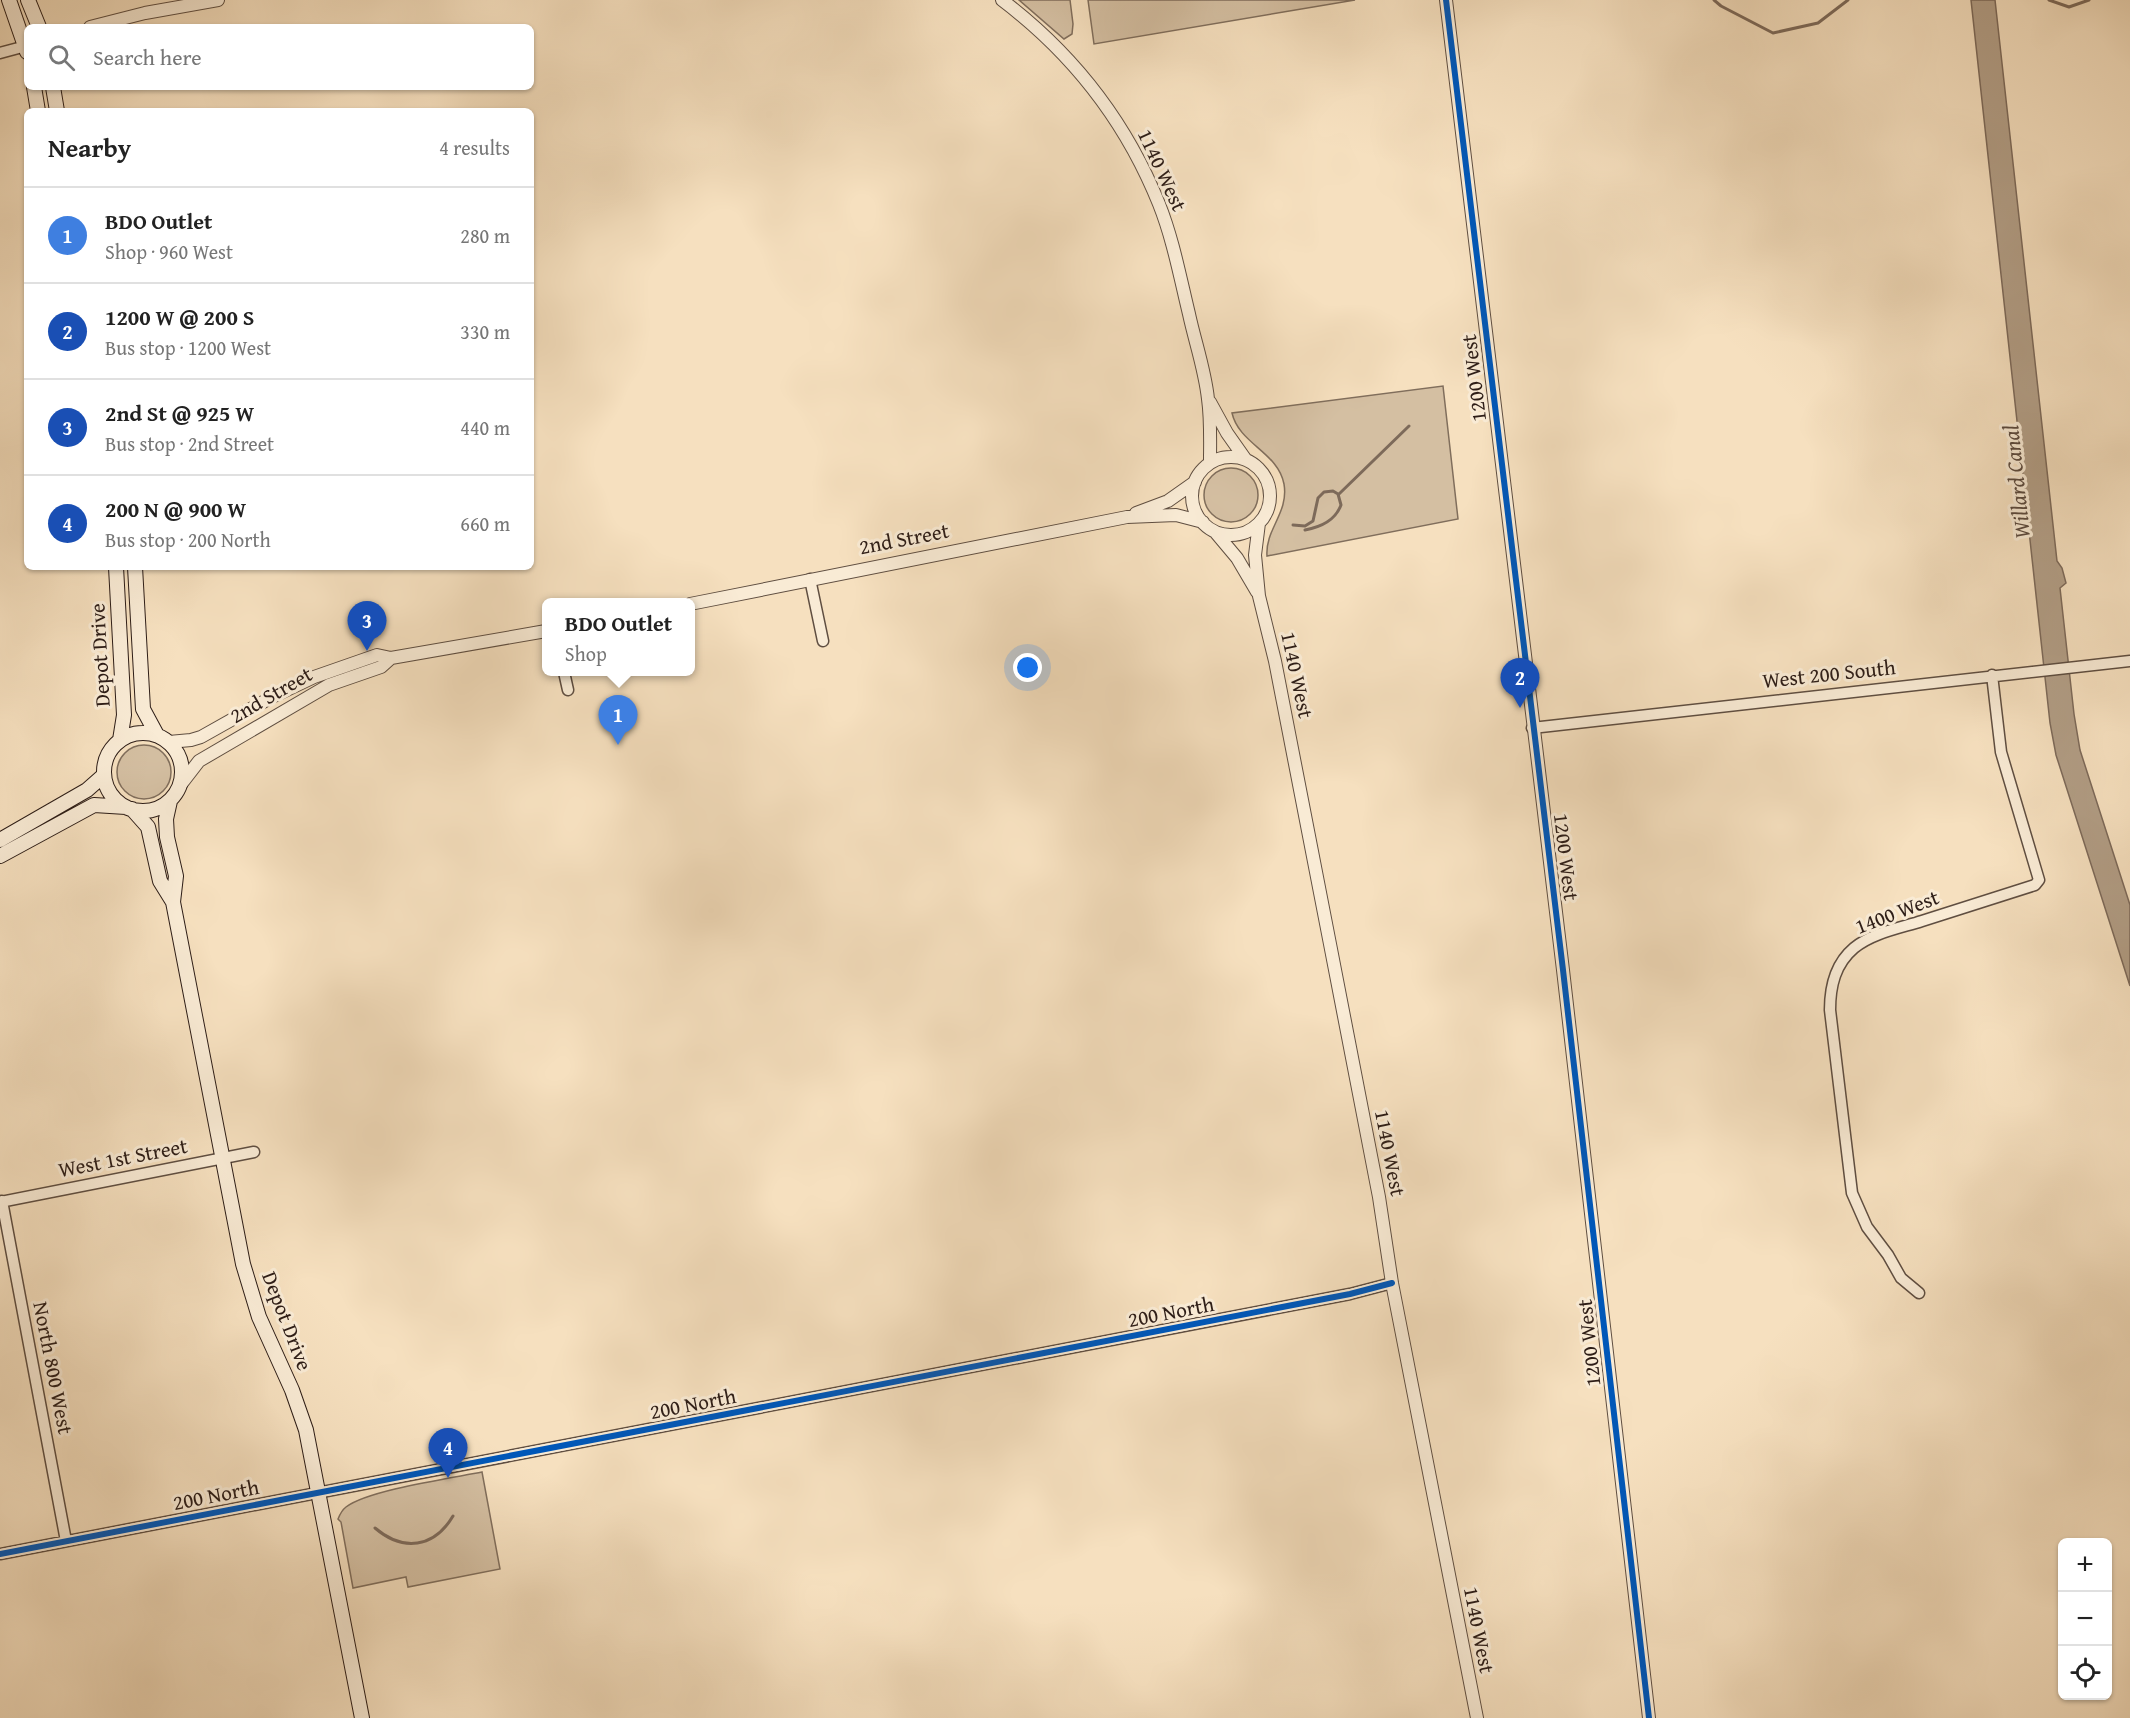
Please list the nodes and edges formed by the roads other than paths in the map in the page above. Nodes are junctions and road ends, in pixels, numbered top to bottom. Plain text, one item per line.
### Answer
1 (9, 0) edge
2 (28, 0) edge
3 (218, 0) edge
4 (1002, 0) edge
5 (1446, 0) edge
6 (38, 24) edge
7 (102, 24) edge
8 (24, 40) edge
9 (24, 49) edge
10 (0, 53) edge
11 (34, 90) edge
12 (54, 90) edge
13 (38, 108) edge
14 (56, 108) edge
15 (1208, 399) junction
16 (1246, 460) junction
17 (1210, 463) junction
18 (1195, 482) junction
19 (1127, 517) junction
20 (1203, 522) junction
21 (1259, 523) junction
22 (1216, 533) junction
23 (116, 570) edge
24 (135, 570) edge
25 (810, 579) junction
26 (1259, 596) junction
27 (695, 603) edge
28 (542, 632) edge
29 (823, 641) dead end
30 (391, 658) junction
31 (2130, 661) edge
32 (1992, 675) junction
33 (565, 676) edge
34 (568, 690) dead end
35 (1532, 728) junction
36 (164, 738) junction
37 (120, 740) junction
38 (104, 775) junction
39 (182, 783) junction
40 (170, 801) junction
41 (129, 808) junction
42 (0, 840) edge
43 (0, 856) edge
44 (173, 902) junction
45 (254, 1152) dead end
46 (224, 1159) junction
47 (1, 1202) edge
48 (1392, 1283) junction
49 (1919, 1293) dead end
50 (319, 1492) junction
51 (66, 1541) junction
52 (0, 1554) edge
53 (362, 1718) edge
54 (1477, 1718) edge
55 (1649, 1718) edge

1 - 8 main road
2 - 6 main road
3 - 7 street
4 - 15 street, 1140 West
5 - 35 street, 1200 West
9 - 10 street
11 - 13 main road
12 - 14 main road
15 - 16 street, 1140 West
15 - 17 street, 1140 West
16 - 17 street
16 - 21 street
17 - 18 street
18 - 19 street, 2nd Street
18 - 20 street
19 - 20 street, 2nd Street
19 - 25 street, 2nd Street
20 - 22 street
21 - 22 street
21 - 26 street, 1140 West
22 - 26 street, 1140 West
23 - 37 main road, Depot Drive
24 - 36 main road, Depot Drive
25 - 27 street, 2nd Street
25 - 29 street
26 - 48 street, 1140 West
28 - 30 street, 2nd Street
30 - 36 street, 2nd Street
30 - 39 street, 2nd Street
31 - 32 street, West 200 South
32 - 35 street, West 200 South
32 - 49 street, 1400 West
33 - 34 street
35 - 55 street, 1200 West
36 - 37 main road
36 - 39 main road
37 - 38 main road
38 - 41 main road
38 - 42 main road
39 - 40 main road
40 - 41 main road
40 - 44 main road, Depot Drive
41 - 43 main road
41 - 44 main road, Depot Drive
44 - 46 main road, Depot Drive
45 - 46 street, West 1st Street
46 - 47 street, West 1st Street
46 - 50 main road, Depot Drive
47 - 51 street, North 800 West
48 - 50 street, 200 North
48 - 54 street, 1140 West
50 - 51 street, 200 North
50 - 53 main road, Depot Drive
51 - 52 street, 200 North

